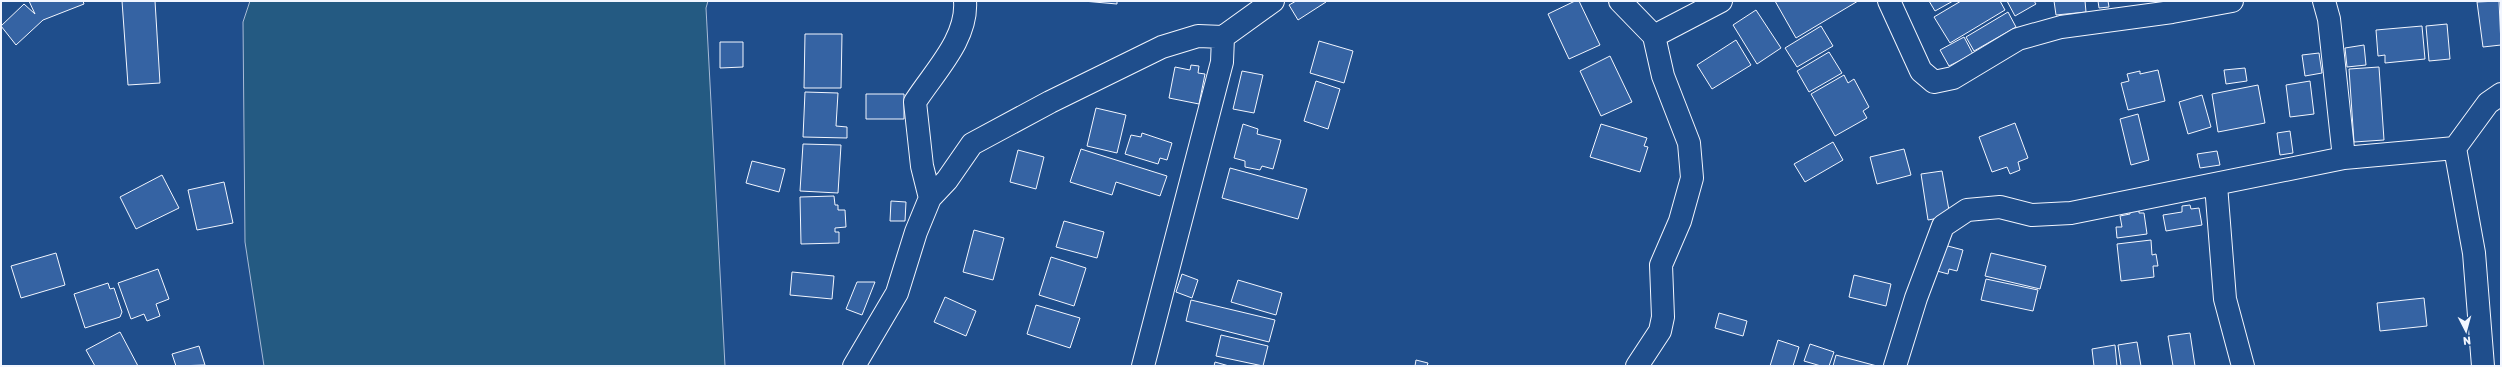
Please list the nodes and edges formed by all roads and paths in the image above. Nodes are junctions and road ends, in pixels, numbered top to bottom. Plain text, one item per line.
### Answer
1 (965, 1) edge
2 (1273, 1) edge
3 (1620, 1) edge
4 (1721, 1) edge
5 (1889, 1) edge
6 (2232, 1) edge
7 (2324, 1) edge
8 (1654, 36) junction
9 (1223, 37) junction
10 (2501, 94) edge
11 (2455, 148) junction
12 (2344, 158) junction
13 (2216, 185) junction
14 (930, 198) junction
15 (854, 366) edge
16 (1142, 366) edge
17 (1637, 366) edge
18 (1895, 366) edge
19 (2243, 366) edge
20 (2483, 366) edge

1 - 14 street
2 - 9 street
3 - 8 street
4 - 8 street
5 - 6 street
7 - 12 street
8 - 17 street
9 - 14 street
9 - 16 street
10 - 11 street
11 - 12 street
11 - 20 street
12 - 13 street
13 - 18 street
13 - 19 street
14 - 15 street

